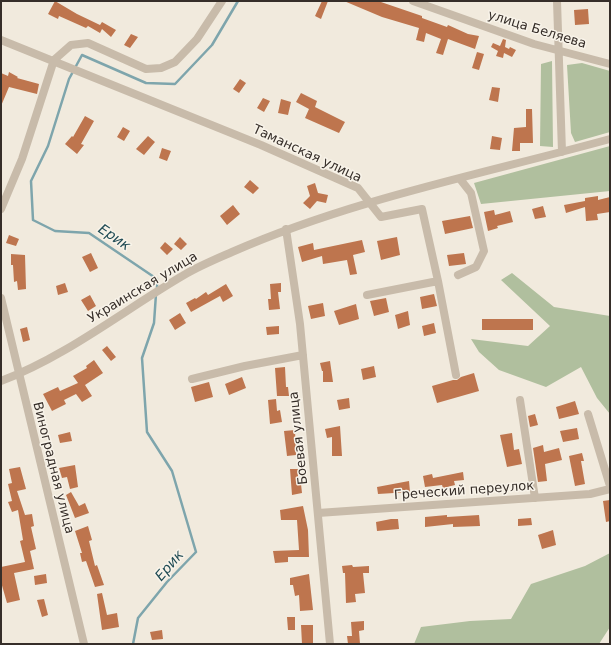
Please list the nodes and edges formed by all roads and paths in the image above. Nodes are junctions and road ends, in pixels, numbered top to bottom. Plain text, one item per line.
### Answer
1 (222, 1) edge
2 (413, 1) edge
3 (557, 1) edge
4 (1, 40) edge
5 (559, 51) junction
6 (54, 60) junction
7 (610, 62) edge
8 (610, 139) edge
9 (562, 152) junction
10 (460, 179) junction
11 (371, 202) junction
12 (1, 209) edge
13 (286, 230) junction
14 (458, 275) dead end
15 (438, 281) junction
16 (367, 295) dead end
17 (1, 298) edge
18 (303, 355) junction
19 (18, 375) junction
20 (456, 375) dead end
21 (192, 379) dead end
22 (1, 382) edge
23 (520, 400) dead end
24 (588, 414) dead end
25 (610, 488) edge
26 (535, 498) junction
27 (318, 513) junction
28 (84, 644) edge
29 (330, 644) edge

1 - 6 street
2 - 5 street, улица Беляева
3 - 5 street
4 - 6 street, Таманская улица
5 - 7 street, улица Беляева
5 - 9 street
6 - 11 street, Таманская улица
6 - 12 street
8 - 9 street
9 - 10 street
10 - 11 street
10 - 14 street
11 - 13 street, Украинская улица
11 - 15 street, Таманская улица
13 - 18 street, Боевая улица
13 - 19 street, Украинская улица
15 - 16 street
15 - 20 street
17 - 19 street, Виноградная улица
18 - 21 street
18 - 27 street, Боевая улица
19 - 22 street, Украинская улица
19 - 28 street, Виноградная улица
23 - 26 street
24 - 25 street
25 - 26 street, Греческий переулок
26 - 27 street, Греческий переулок
27 - 29 street, Боевая улица

